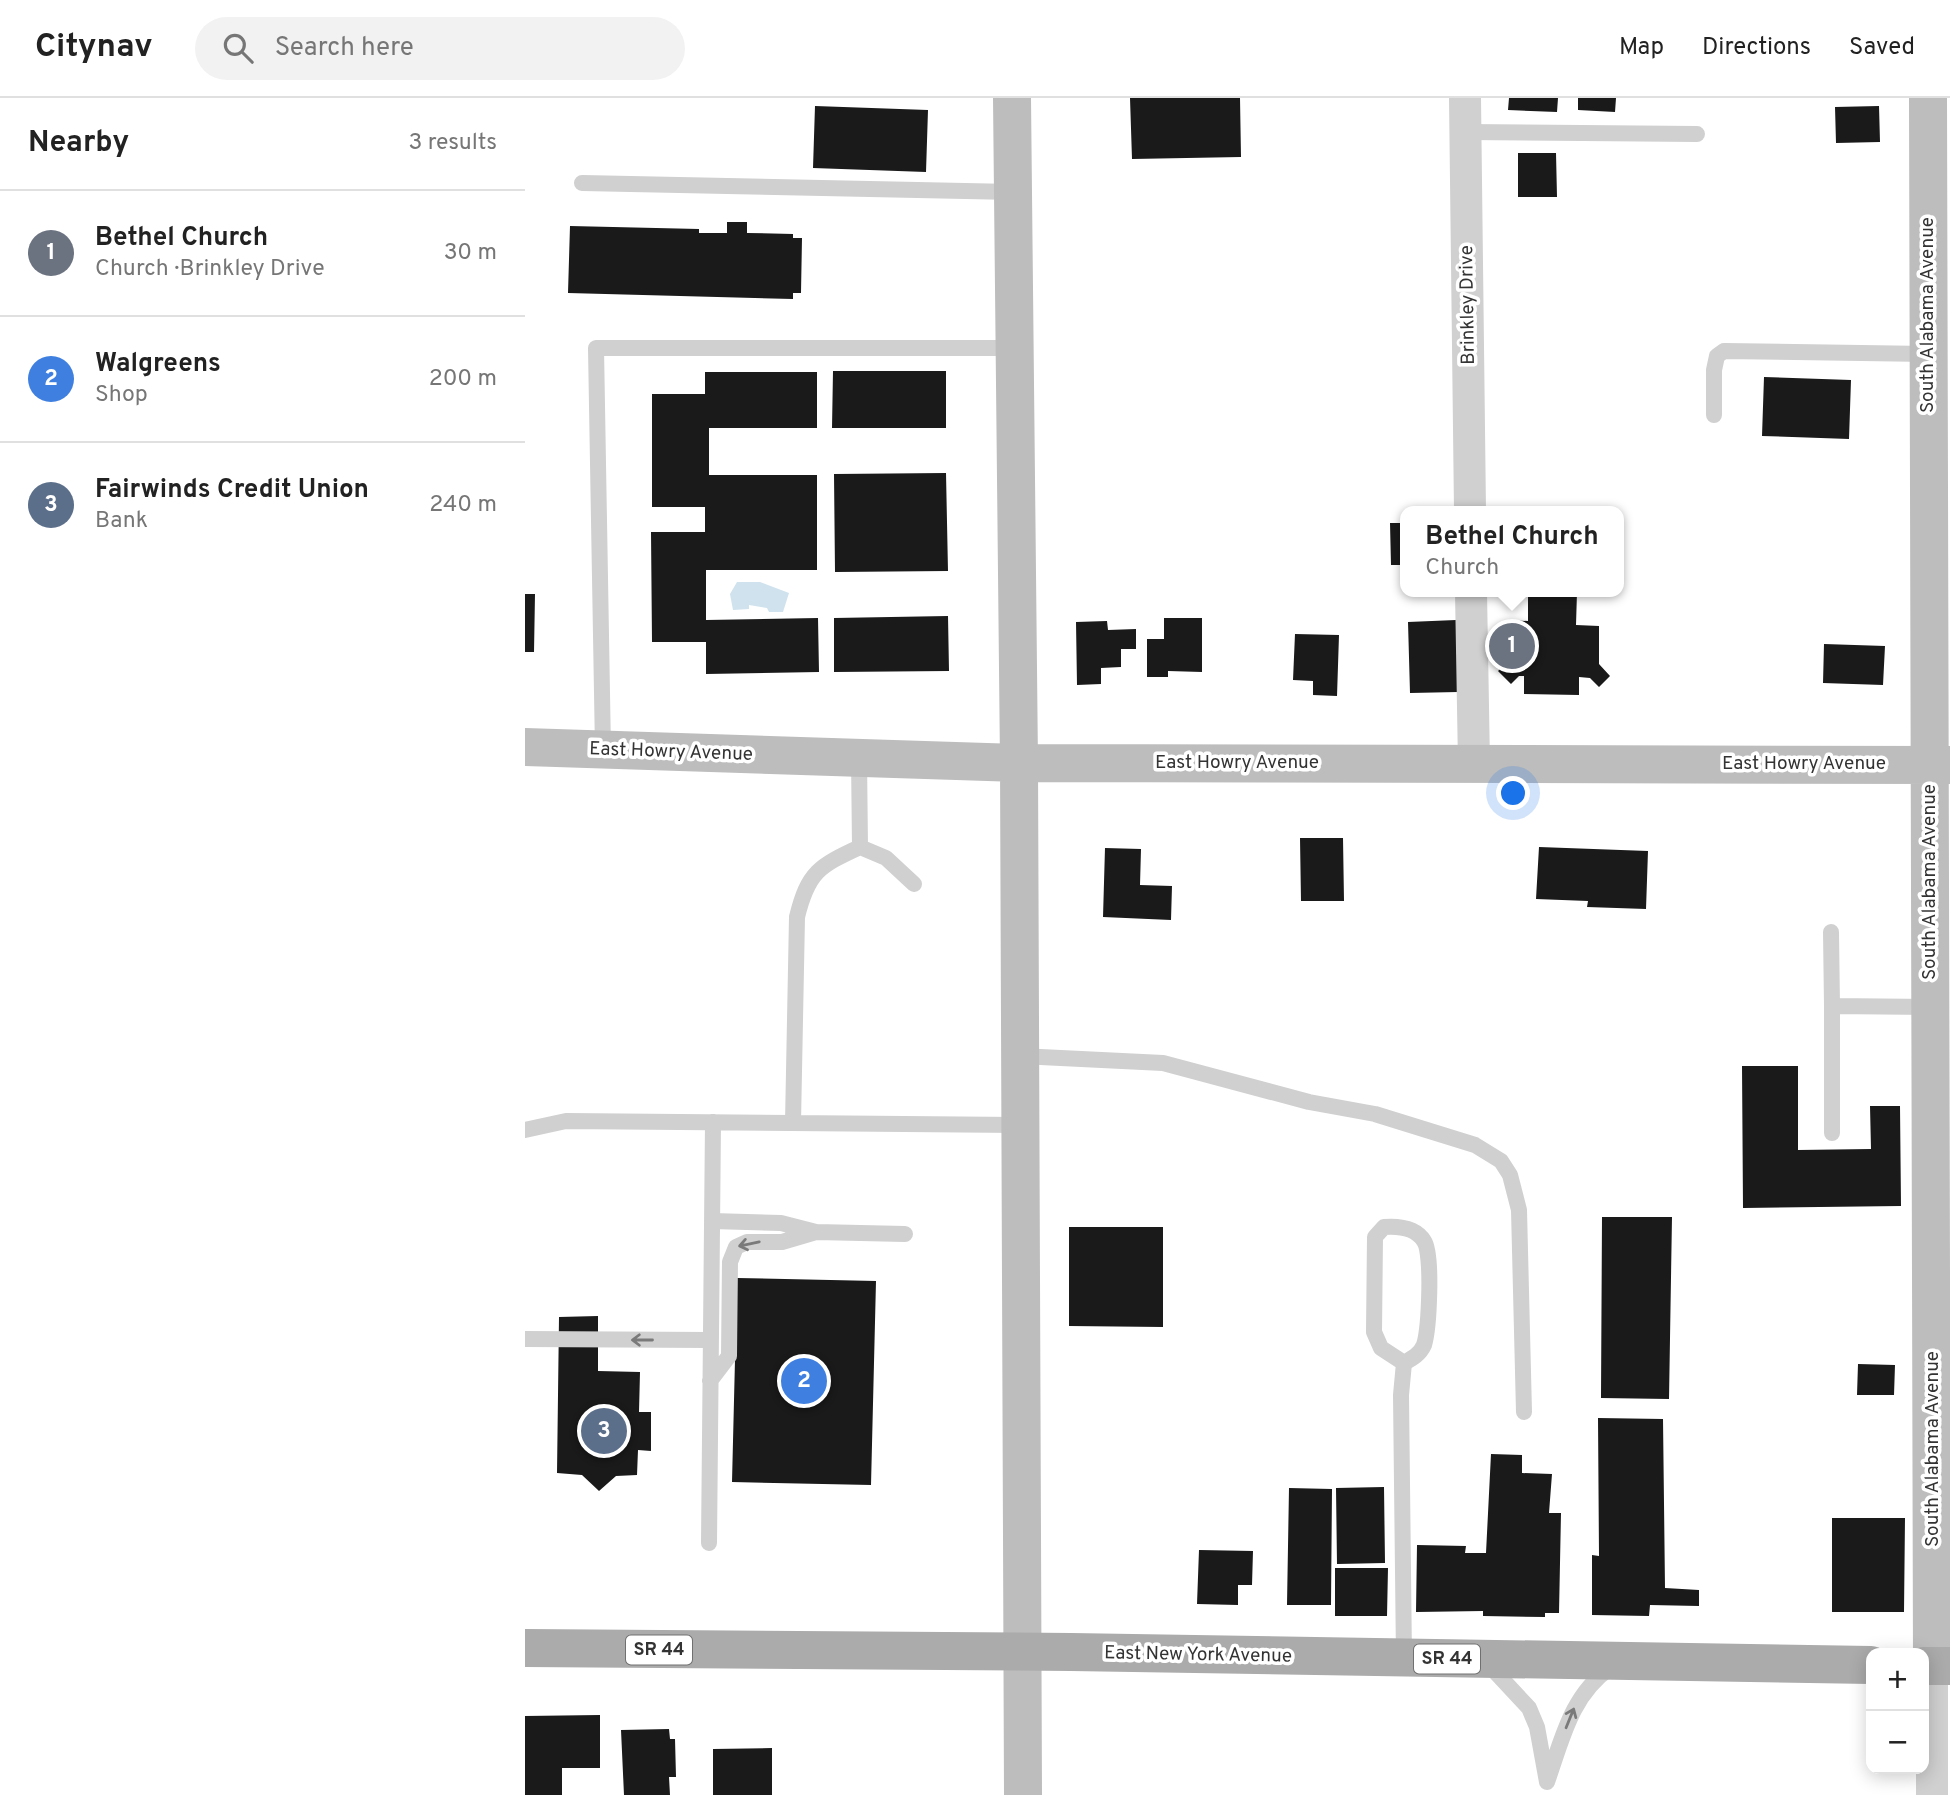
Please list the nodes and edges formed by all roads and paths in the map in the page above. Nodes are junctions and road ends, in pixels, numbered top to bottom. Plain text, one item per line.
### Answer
1 (1012, 98) edge
2 (1465, 98) edge
3 (1928, 98) edge
4 (1466, 132) junction
5 (1697, 134) dead end
6 (582, 183) dead end
7 (1013, 192) junction
8 (1015, 348) junction
9 (1936, 368) edge
10 (1714, 415) dead end
11 (1471, 506) edge
12 (1471, 597) edge
13 (525, 747) edge
14 (603, 751) junction
15 (859, 758) junction
16 (1019, 763) junction
17 (1473, 764) junction
18 (1940, 765) edge
19 (860, 847) junction
20 (914, 884) dead end
21 (1831, 932) dead end
22 (1832, 1006) junction
23 (1931, 1007) junction
24 (1020, 1056) junction
25 (713, 1122) junction
26 (793, 1123) junction
27 (1021, 1125) junction
28 (525, 1130) edge
29 (1832, 1133) dead end
30 (1942, 1167) edge
31 (712, 1221) junction
32 (816, 1232) junction
33 (905, 1234) dead end
34 (525, 1339) edge
35 (711, 1340) junction
36 (1404, 1363) junction
37 (710, 1381) junction
38 (1524, 1412) dead end
39 (709, 1544) dead end
40 (525, 1648) edge
41 (1023, 1654) junction
42 (1404, 1659) junction
43 (1484, 1660) junction
44 (1619, 1661) junction
45 (1866, 1665) edge
46 (1935, 1666) edge
47 (1023, 1795) edge
48 (1932, 1795) edge

1 - 7 street
2 - 4 street, Brinkley Drive
3 - 9 street, South Alabama Avenue
4 - 5 lane
4 - 11 street, Brinkley Drive
6 - 7 lane
7 - 8 street
8 - 14 lane
8 - 16 street
9 - 10 lane
9 - 18 street, South Alabama Avenue
12 - 17 street
13 - 14 street, East Howry Avenue
14 - 15 street, East Howry Avenue
15 - 16 street, East Howry Avenue
15 - 19 lane
16 - 17 street, East Howry Avenue
16 - 24 street
17 - 18 street, East Howry Avenue
18 - 23 street, South Alabama Avenue
19 - 20 lane
19 - 26 lane
21 - 22 lane
22 - 23 lane
22 - 29 lane
23 - 30 street, South Alabama Avenue
24 - 27 street
24 - 38 lane
25 - 26 lane
25 - 28 lane
25 - 31 lane
26 - 27 lane
27 - 41 street
30 - 46 street, South Alabama Avenue
31 - 32 lane
31 - 35 lane
32 - 33 lane
32 -> 37 lane
35 -> 34 lane
35 - 37 lane
36 - 36 lane
36 - 42 lane
37 - 39 lane
40 - 41 main road, East New York Avenue / SR 44
41 - 42 main road, East New York Avenue / SR 44
41 - 47 street
42 - 43 main road, East New York Avenue / SR 44
43 - 44 main road, East New York Avenue / SR 44
43 -> 44 lane
44 - 45 main road, East New York Avenue / SR 44
46 - 48 street

